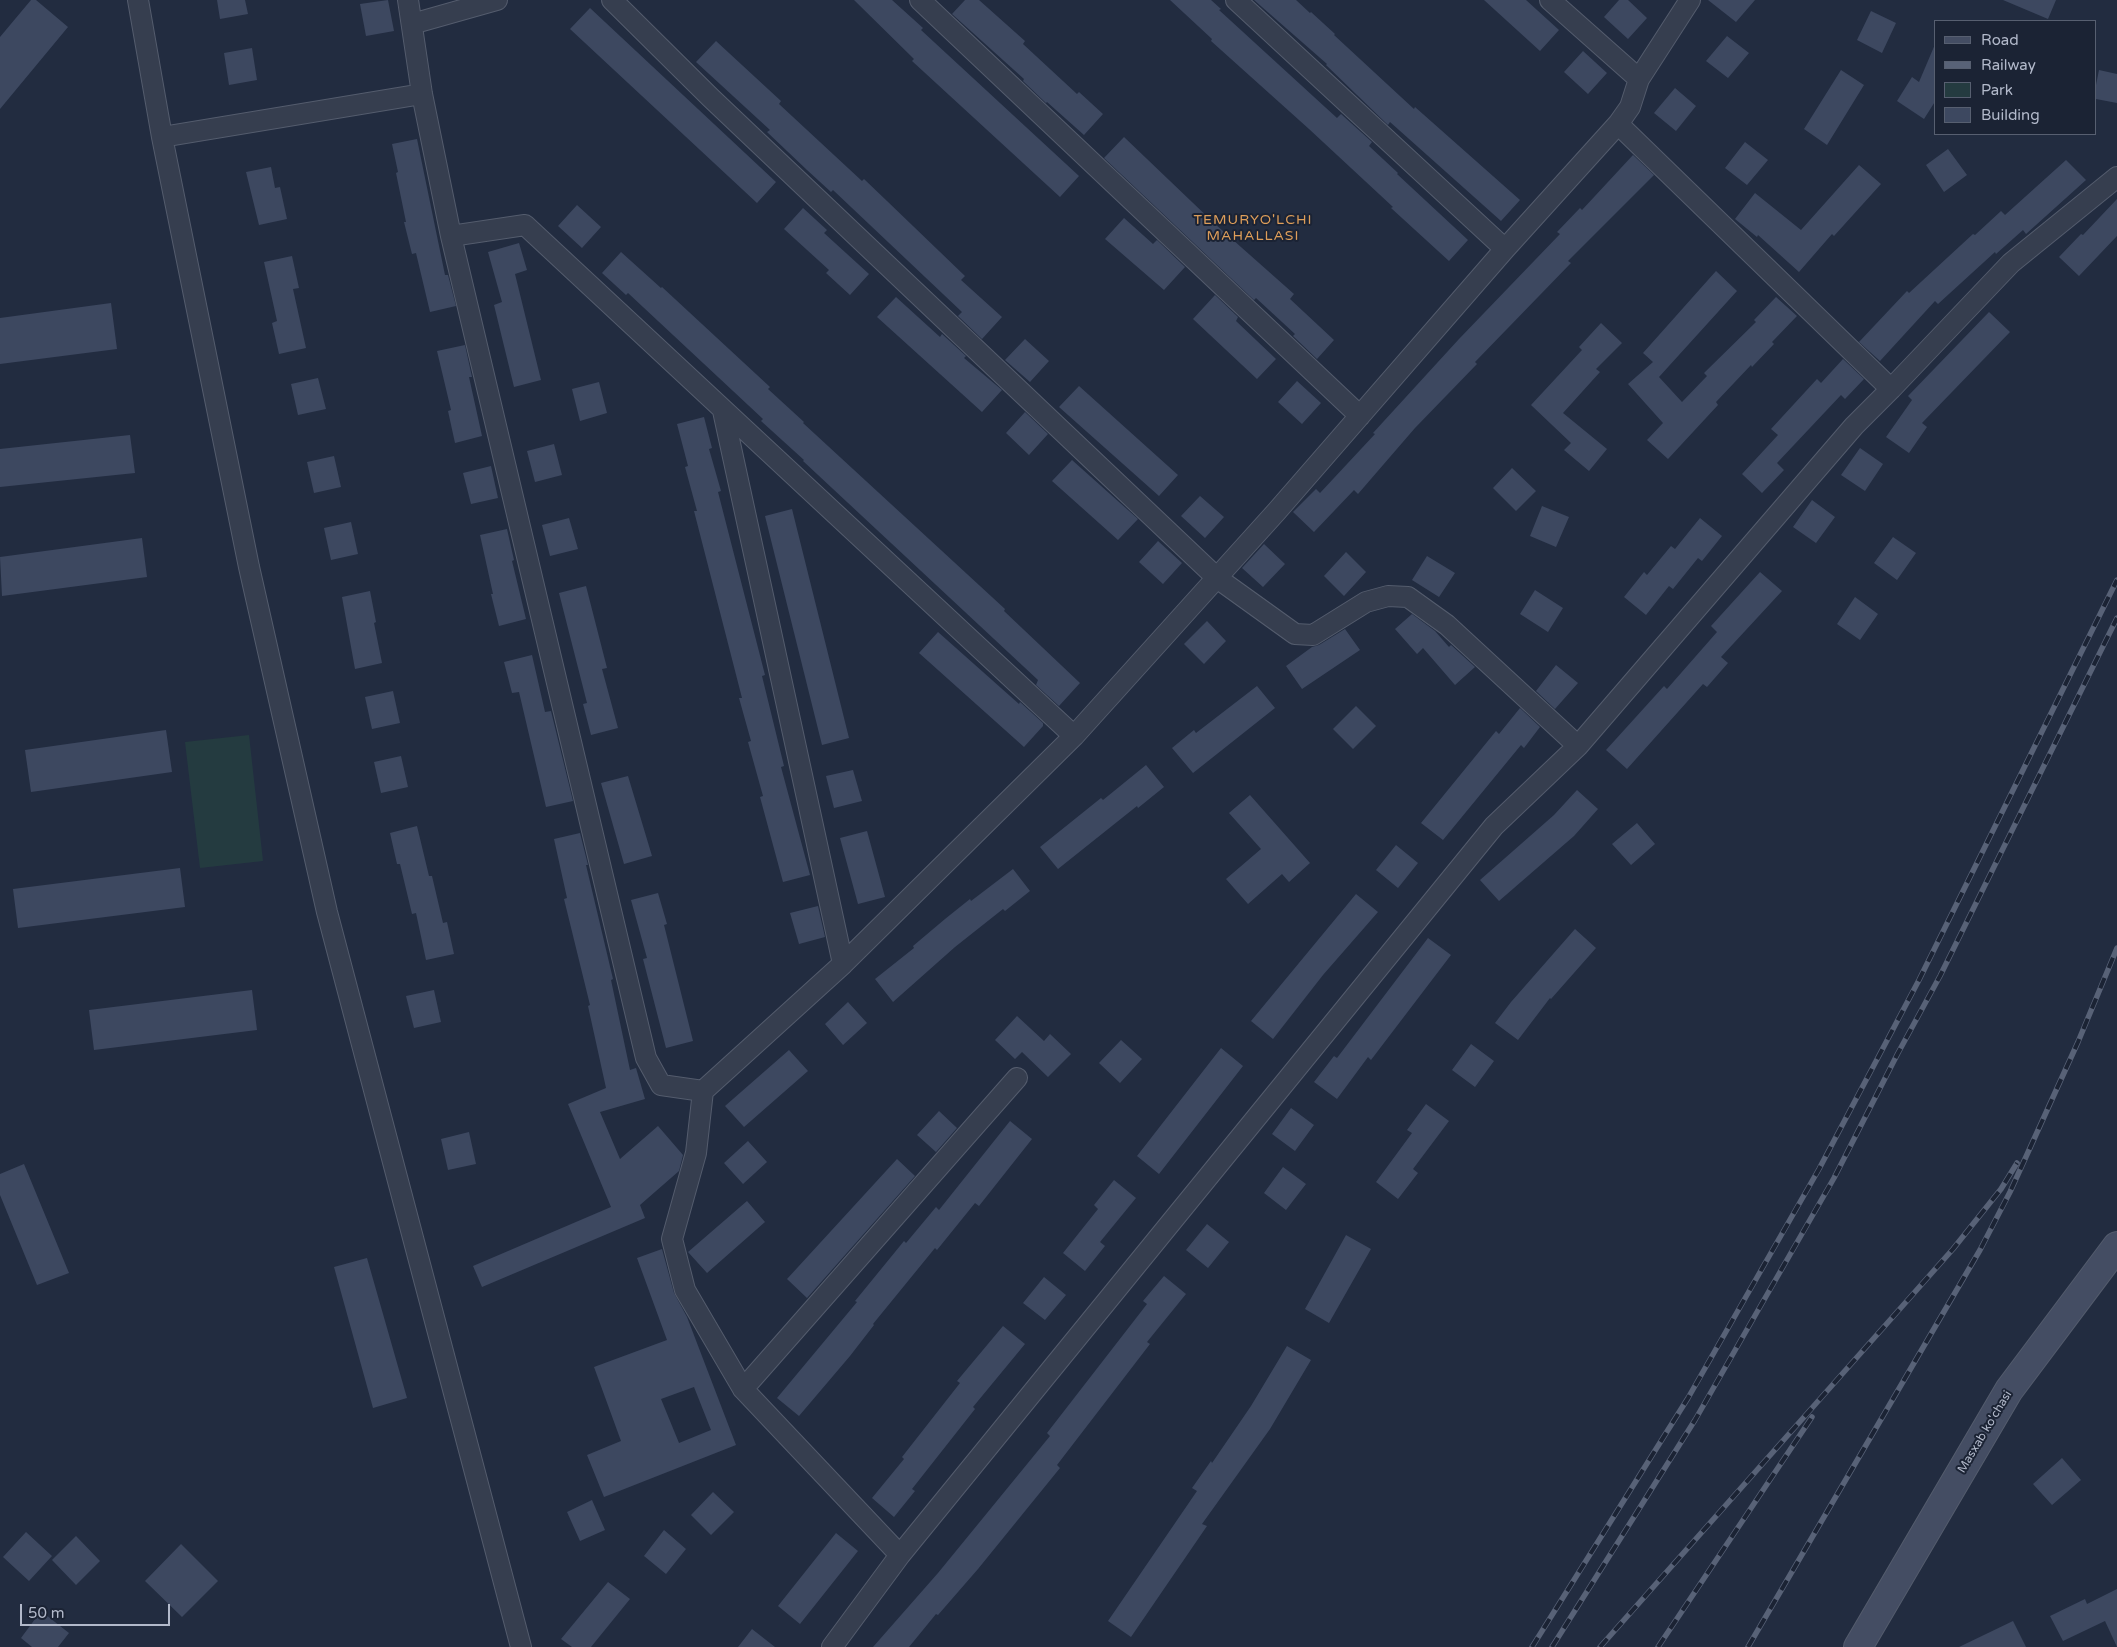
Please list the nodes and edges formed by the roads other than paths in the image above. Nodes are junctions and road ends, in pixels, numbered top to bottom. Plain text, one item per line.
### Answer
1 (138, 0) edge
2 (408, 0) edge
3 (498, 0) edge
4 (612, 0) edge
5 (920, 0) edge
6 (1236, 0) edge
7 (1550, 0) edge
8 (1690, 0) edge
9 (412, 24) junction
10 (1639, 78) junction
11 (422, 94) junction
12 (1618, 124) junction
13 (162, 137) junction
14 (2117, 176) edge
15 (451, 236) junction
16 (1505, 249) junction
17 (1891, 388) junction
18 (723, 411) junction
19 (1360, 416) junction
20 (1217, 578) junction
21 (1074, 736) junction
22 (1578, 746) junction
23 (843, 964) junction
24 (1018, 1078) dead end
25 (703, 1091) junction
26 (2117, 1246) edge
27 (743, 1389) junction
28 (900, 1555) junction
29 (1863, 1641) edge
30 (521, 1647) edge
31 (832, 1647) edge

1 - 13 street
2 - 9 street
3 - 9 street
4 - 20 street
5 - 19 street
6 - 16 street
7 - 10 street
8 - 10 street
9 - 11 street
10 - 12 street
11 - 13 street
11 - 15 street
12 - 16 street
12 - 17 street
13 - 30 street
14 - 17 street
15 - 18 street
15 - 25 street
16 - 19 street
17 - 22 street
18 - 21 street
18 - 23 street
19 - 20 street
20 - 21 street
20 - 22 street
21 - 23 street
22 - 28 street
23 - 25 street
24 - 27 street
25 - 27 street
26 - 29 main road, Masxab ko'chasi
27 - 28 street
28 - 31 street

